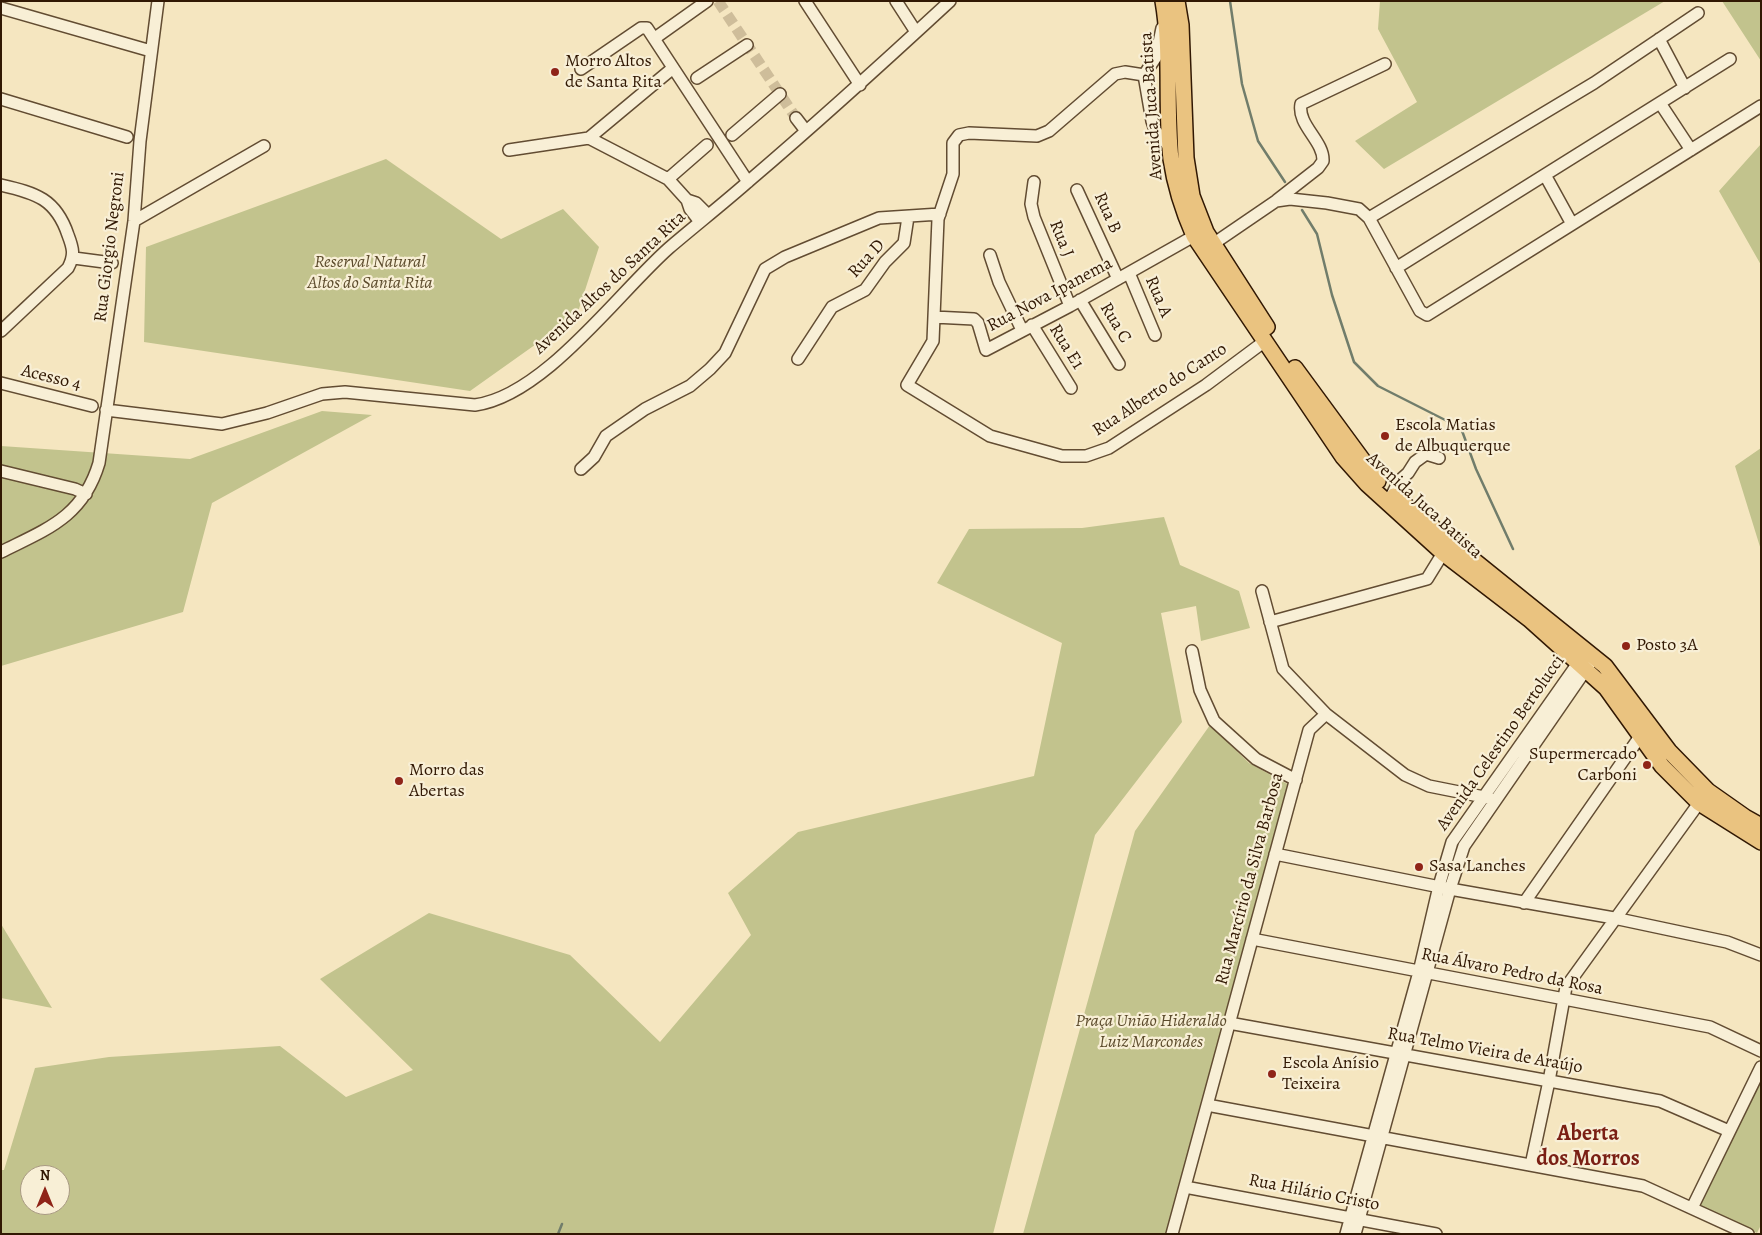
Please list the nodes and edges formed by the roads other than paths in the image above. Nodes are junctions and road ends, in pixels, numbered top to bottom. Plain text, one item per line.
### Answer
1 (158, 1) edge
2 (707, 1) edge
3 (805, 1) edge
4 (896, 1) edge
5 (950, 1) edge
6 (1177, 1) edge
7 (1, 8) edge
8 (1164, 9) edge
9 (1698, 13) dead end
10 (1182, 25) junction
11 (916, 32) junction
12 (654, 38) junction
13 (1659, 39) junction
14 (747, 45) dead end
15 (151, 51) junction
16 (1730, 59) dead end
17 (1385, 64) dead end
18 (673, 68) junction
19 (581, 69) dead end
20 (1144, 75) junction
21 (697, 78) dead end
22 (860, 84) junction
23 (1685, 88) junction
24 (780, 94) dead end
25 (1, 99) edge
26 (1660, 103) junction
27 (1761, 106) edge
28 (1185, 111) junction
29 (796, 118) tunnel mouth
30 (1152, 121) junction
31 (1170, 127) junction
32 (806, 131) junction
33 (732, 135) dead end
34 (127, 137) dead end
35 (589, 138) junction
36 (706, 145) dead end
37 (264, 146) dead end
38 (510, 150) dead end
39 (1171, 150) junction
40 (1691, 150) junction
41 (1545, 175) junction
42 (668, 179) junction
43 (748, 182) junction
44 (1034, 182) dead end
45 (1, 185) edge
46 (1077, 190) dead end
47 (1276, 201) junction
48 (940, 214) junction
49 (908, 217) junction
50 (1369, 218) junction
51 (704, 219) junction
52 (134, 222) junction
53 (1572, 224) junction
54 (1194, 236) junction
55 (1213, 244) junction
56 (990, 255) dead end
57 (74, 258) junction
58 (112, 263) dead end
59 (1396, 268) junction
60 (1129, 273) junction
61 (1118, 279) junction
62 (1075, 303) junction
63 (934, 317) junction
64 (1027, 327) junction
65 (1, 331) edge
66 (1155, 335) dead end
67 (1265, 341) junction
68 (798, 359) dead end
69 (1120, 364) dead end
70 (1, 383) edge
71 (1071, 388) dead end
72 (92, 406) dead end
73 (106, 410) junction
74 (1438, 458) dead end
75 (581, 469) dead end
76 (1, 472) edge
77 (1, 478) edge
78 (86, 494) junction
79 (1392, 495) junction
80 (1, 552) edge
81 (1443, 553) junction
82 (1262, 591) dead end
83 (1270, 622) junction
84 (1192, 651) dead end
85 (1586, 660) junction
86 (1326, 714) junction
87 (1641, 735) junction
88 (1296, 780) junction
89 (1490, 798) junction
90 (1699, 804) junction
91 (1761, 826) edge
92 (1761, 842) edge
93 (1275, 854) junction
94 (1444, 888) junction
95 (1524, 902) junction
96 (1614, 918) junction
97 (1252, 939) junction
98 (1761, 955) edge
99 (1424, 973) junction
100 (1563, 999) junction
101 (1229, 1024) junction
102 (1761, 1051) edge
103 (1400, 1054) junction
104 (1761, 1067) edge
105 (1549, 1081) junction
106 (1207, 1105) junction
107 (1729, 1131) junction
108 (1378, 1138) junction
109 (1531, 1165) junction
110 (1185, 1187) junction
111 (1692, 1208) junction
112 (1355, 1219) junction
113 (1172, 1234) edge
114 (1346, 1234) edge
115 (1355, 1234) edge
116 (1436, 1234) edge
117 (1748, 1234) edge

1 - 15 street, Rua Giorgio Negroni
2 - 12 street
3 - 22 street
4 - 11 street
5 - 11 street, Avenida Altos do Santa Rita
6 - 10 main road, Avenida Juca Batista
7 - 15 street
8 - 10 main road
8 - 20 street
8 - 31 main road, Avenida Juca Batista
9 - 13 street
10 - 28 main road, Avenida Juca Batista
11 - 22 street, Avenida Altos do Santa Rita
12 - 18 street
12 - 19 street
13 - 23 street
13 - 50 street
14 - 21 street
15 - 52 street, Rua Giorgio Negroni
16 - 23 street
17 - 47 street
18 - 35 street
18 - 43 street
20 - 30 street
20 - 48 street
22 - 32 street, Avenida Altos do Santa Rita
23 - 26 street
24 - 33 street
25 - 34 street
26 - 40 street
26 - 41 street
27 - 40 street
28 - 31 main road
28 - 55 main road, Avenida Juca Batista
29 - 32 street
30 - 31 street
30 - 39 street
31 - 39 main road, Avenida Juca Batista
32 - 43 street, Avenida Altos do Santa Rita
35 - 38 street
35 - 42 street
36 - 42 street
37 - 52 street
39 - 54 main road, Avenida Juca Batista
40 - 53 street
41 - 53 street
41 - 59 street
42 - 51 street
43 - 51 street, Avenida Altos do Santa Rita
44 - 62 street, Rua J
45 - 57 street
46 - 61 street, Rua B
47 - 50 street
47 - 55 street
48 - 49 street
48 - 63 street
49 - 68 street, Rua D
49 - 75 street
50 - 59 street
51 - 73 street, Avenida Altos do Santa Rita
52 - 73 street, Rua Giorgio Negroni
53 - 59 street
54 - 60 street, Rua Nova Ipanema
54 - 67 main road, Avenida Juca Batista
55 - 79 main road, Avenida Juca Batista
56 - 64 street, Rua E1
57 - 58 street
57 - 65 street
60 - 61 street, Rua Nova Ipanema
60 - 66 street, Rua A
61 - 62 street, Rua Nova Ipanema
62 - 64 street, Rua Nova Ipanema
62 - 69 street, Rua C
63 - 64 street, Rua Nova Ipanema
63 - 67 street, Rua Alberto do Canto
64 - 71 street, Rua E1
67 - 81 main road, Avenida Juca Batista
70 - 72 street, Acesso 4
73 - 78 street, Rua Giorgio Negroni
74 - 79 street
76 - 78 street
77 - 78 street
78 - 80 street
79 - 85 main road, Avenida Juca Batista
81 - 83 street
81 - 85 main road, Avenida Juca Batista
82 - 83 street
83 - 86 street
84 - 88 street
85 - 87 main road, Avenida Juca Batista
85 - 89 street, Avenida Celestino Bertolucci
85 - 91 main road, Avenida Juca Batista
86 - 88 street, Rua Marcírio da Silva Barbosa
86 - 89 street
87 - 90 main road, Avenida Juca Batista
87 - 95 street
88 - 93 street, Rua Marcírio da Silva Barbosa
89 - 94 street, Avenida Celestino Bertolucci
90 - 92 main road, Avenida Juca Batista
90 - 96 street
93 - 94 street
93 - 97 street, Rua Marcírio da Silva Barbosa
94 - 95 street
94 - 99 street, Avenida Celestino Bertolucci
95 - 96 street
96 - 98 street
96 - 100 street
97 - 99 street, Rua Álvaro Pedro da Rosa
97 - 101 street, Rua Marcírio da Silva Barbosa
99 - 100 street, Rua Álvaro Pedro da Rosa
99 - 103 street, Avenida Celestino Bertolucci
100 - 102 street, Rua Álvaro Pedro da Rosa
100 - 105 street
101 - 103 street, Rua Telmo Vieira de Araújo
101 - 106 street, Rua Marcírio da Silva Barbosa
103 - 105 street, Rua Telmo Vieira de Araújo
103 - 108 street, Avenida Celestino Bertolucci
104 - 107 street
105 - 107 street, Rua Telmo Vieira de Araújo
105 - 109 street
106 - 108 street
106 - 110 street, Rua Marcírio da Silva Barbosa
107 - 111 street
108 - 109 street
108 - 112 street, Avenida Celestino Bertolucci
109 - 111 street
110 - 112 street, Rua Hilário Cristo
110 - 113 street, Rua Marcírio da Silva Barbosa
111 - 117 street
112 - 114 street, Avenida Celestino Bertolucci
112 - 115 street, Avenida Celestino Bertolucci
112 - 116 street, Rua Hilário Cristo

